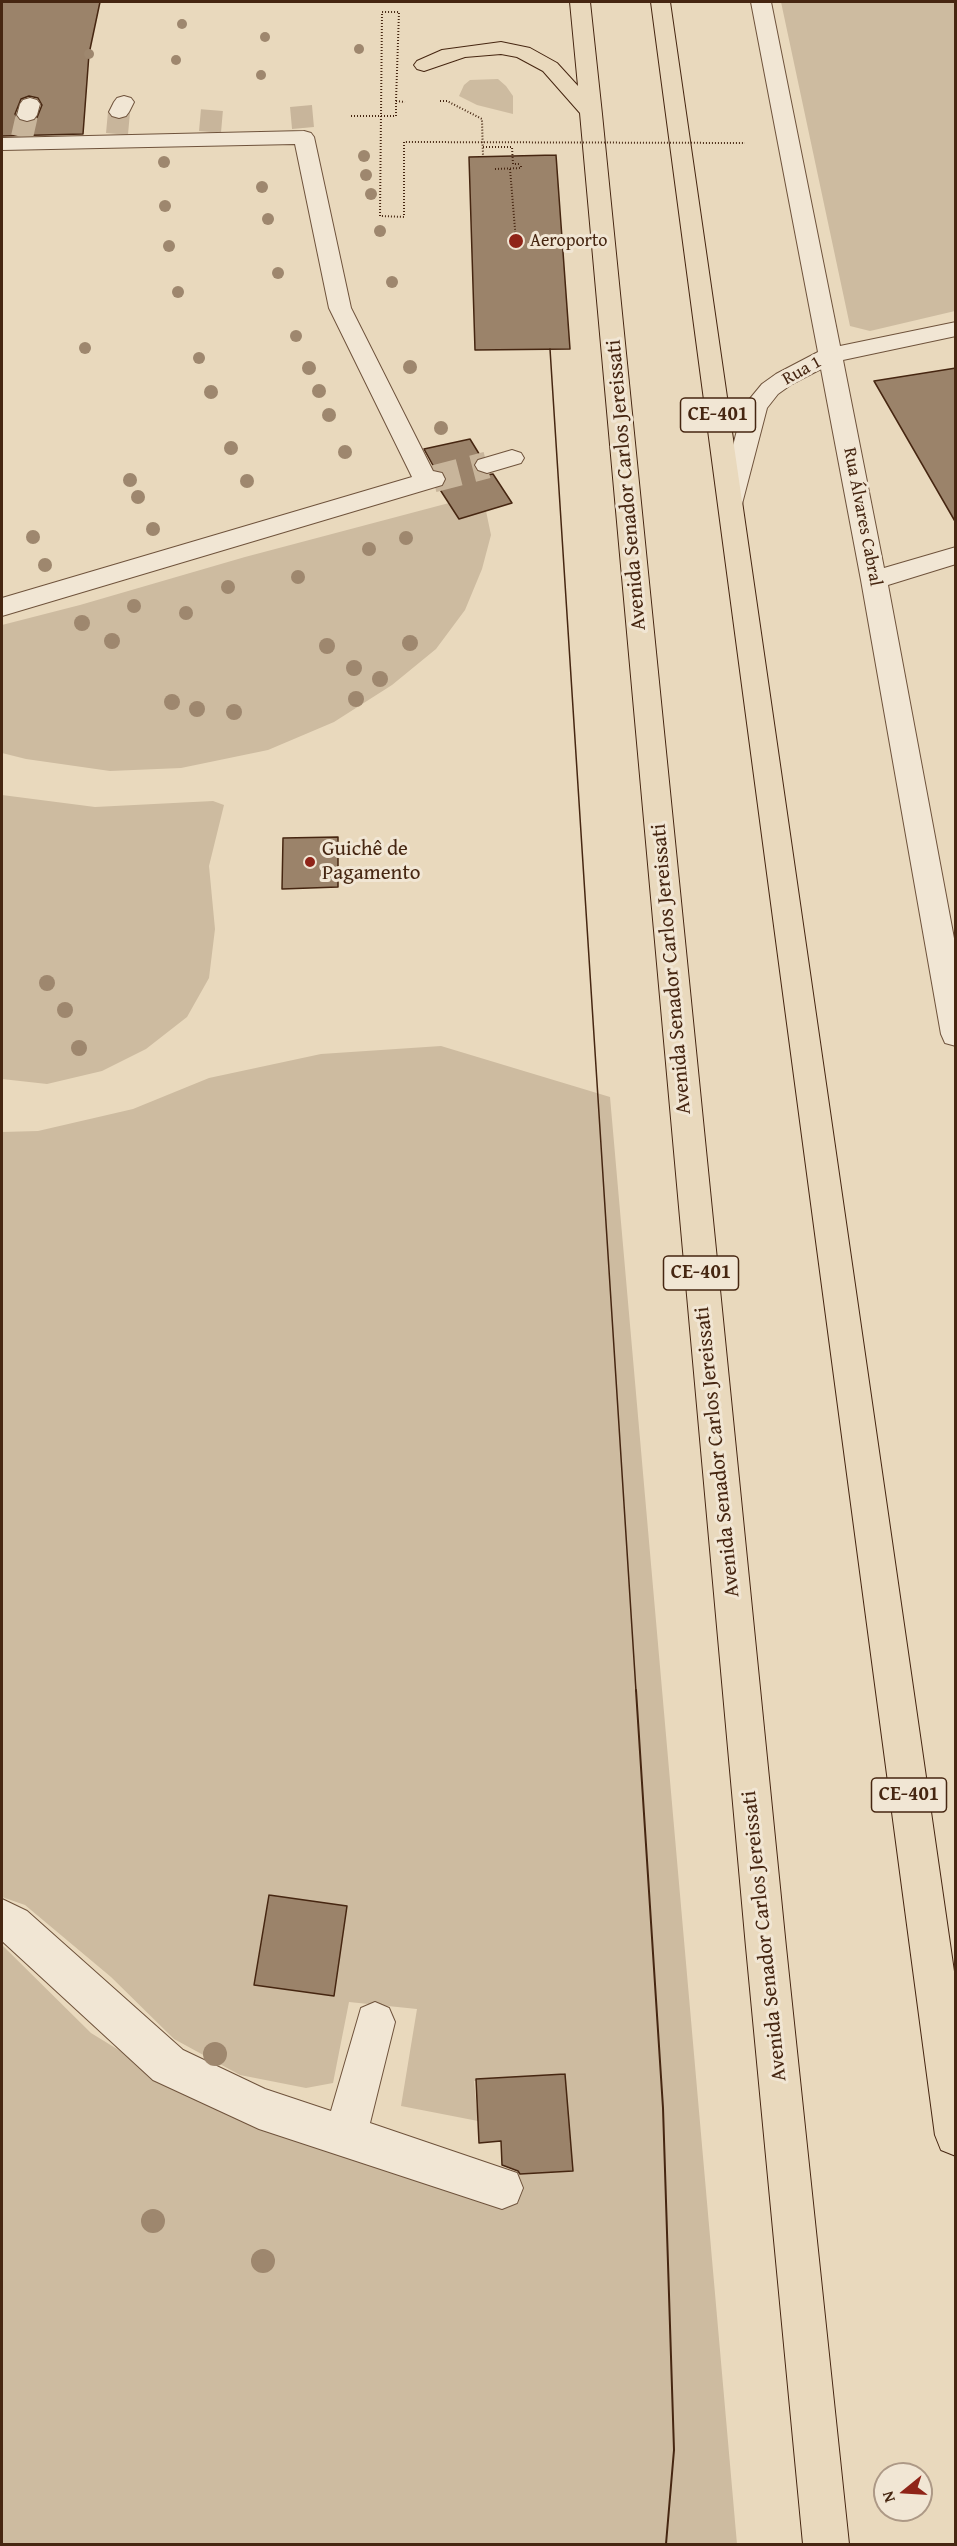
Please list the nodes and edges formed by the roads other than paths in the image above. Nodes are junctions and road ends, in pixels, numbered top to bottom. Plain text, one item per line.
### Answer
1 (580, 2) edge
2 (660, 2) edge
3 (760, 2) edge
4 (424, 65) dead end
5 (591, 114) junction
6 (15, 142) edge
7 (956, 329) edge
8 (831, 355) junction
9 (512, 458) dead end
10 (487, 465) tunnel mouth
11 (730, 504) junction
12 (956, 555) edge
13 (874, 580) junction
14 (2, 607) edge
15 (956, 1034) edge
16 (2, 1919) edge
17 (375, 2022) dead end
18 (956, 2135) edge
19 (345, 2137) junction
20 (502, 2188) dead end
21 (826, 2544) edge

1 - 5 main road, Avenida Senador Carlos Jereissati / CE-401
2 - 11 main road, CE-401
3 - 8 street, Rua Álvares Cabral
4 - 5 main road
5 - 21 main road, Avenida Senador Carlos Jereissati / CE-401
6 - 14 street
7 - 8 street, Rua 1
8 - 11 street, Rua 1
8 - 13 street, Rua Álvares Cabral
9 - 10 street
11 - 18 main road, CE-401
12 - 13 street
13 - 15 street, Rua Álvares Cabral
16 - 19 street
17 - 19 street
19 - 20 street

